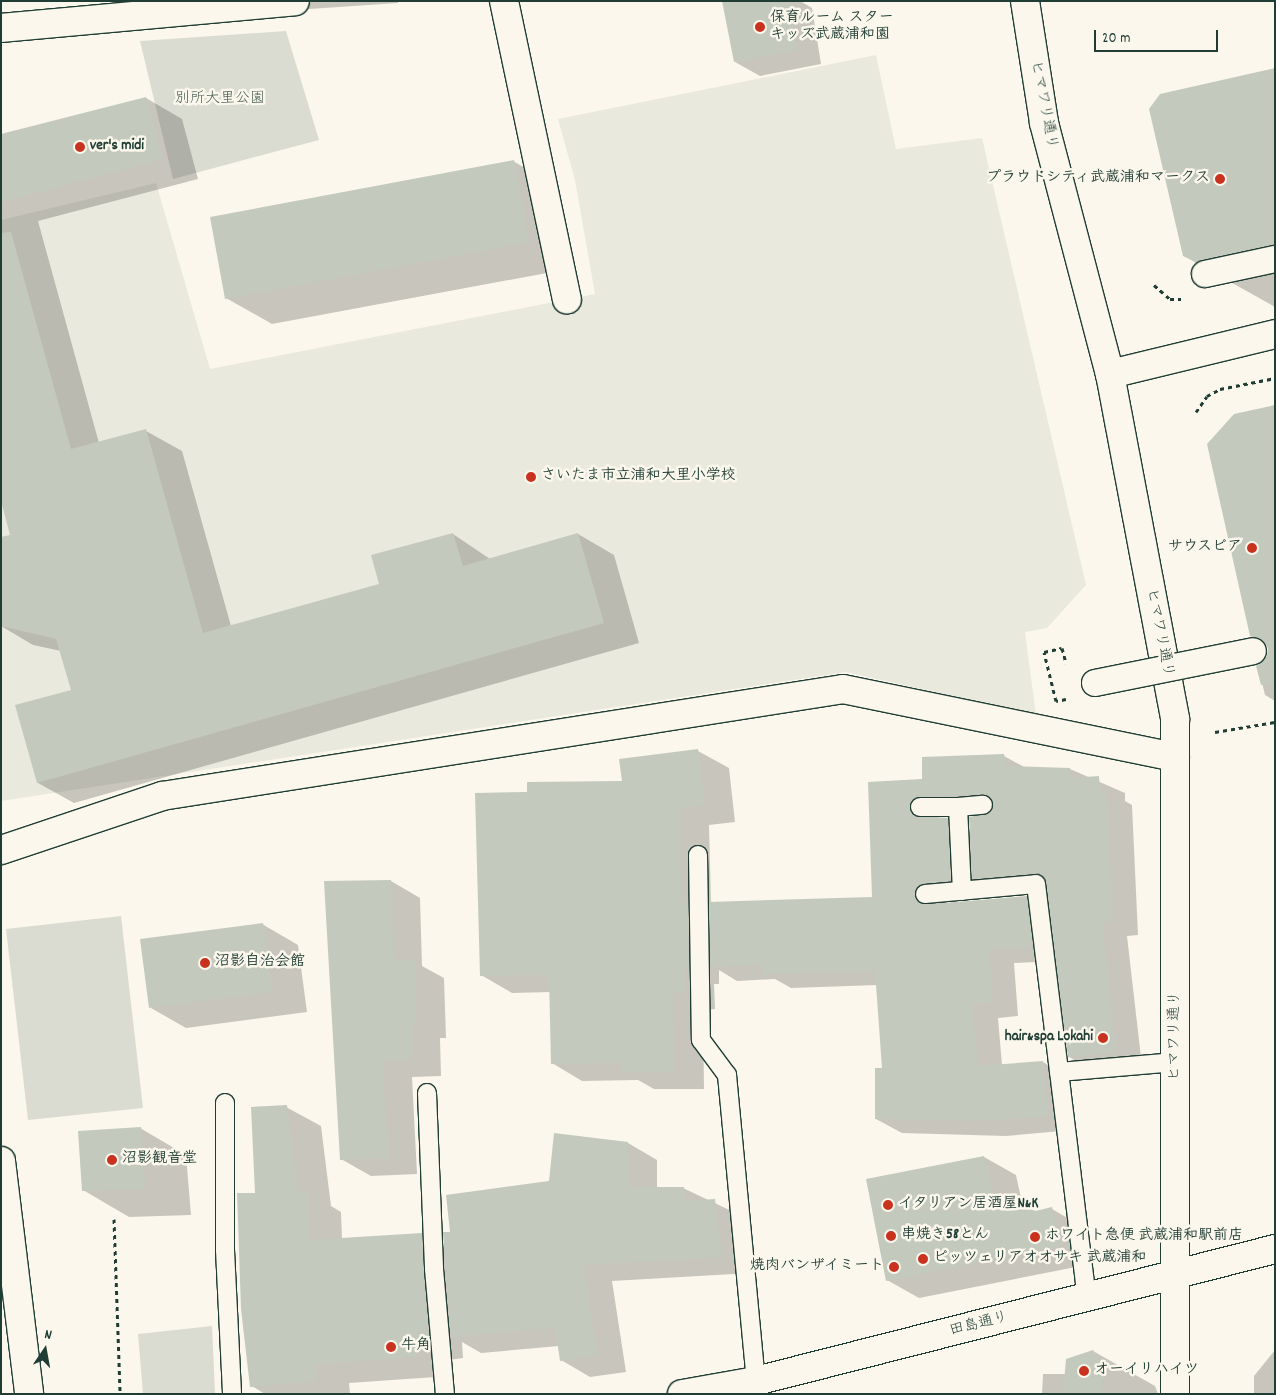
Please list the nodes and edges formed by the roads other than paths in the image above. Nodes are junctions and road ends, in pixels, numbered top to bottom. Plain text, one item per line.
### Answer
1 (295, 1) edge
2 (504, 1) edge
3 (1025, 1) edge
4 (1, 28) edge
5 (1275, 259) edge
6 (1205, 274) dead end
7 (567, 299) dead end
8 (1275, 334) edge
9 (1110, 374) junction
10 (1253, 651) dead end
11 (1095, 683) dead end
12 (1175, 757) junction
13 (983, 805) dead end
14 (920, 807) dead end
15 (958, 807) junction
16 (1, 850) edge
17 (698, 855) dead end
18 (962, 890) junction
19 (925, 894) dead end
20 (1176, 1062) junction
21 (1059, 1072) junction
22 (427, 1093) dead end
23 (225, 1104) dead end
24 (1, 1161) edge
25 (1275, 1249) edge
26 (1176, 1277) junction
27 (1087, 1298) junction
28 (756, 1381) junction
29 (29, 1394) edge
30 (232, 1394) edge
31 (445, 1394) edge
32 (682, 1394) edge
33 (1174, 1394) edge

1 - 4 street
2 - 7 street
3 - 9 street, ヒマワリ通り
5 - 6 street
8 - 9 street
9 - 12 street, ヒマワリ通り
10 - 11 street, bridge
12 - 16 street
12 - 20 street, ヒマワリ通り
13 - 15 lane
14 - 15 lane
15 - 18 lane
17 - 28 lane
18 - 19 lane
18 - 21 lane
20 - 21 lane
20 - 26 street, ヒマワリ通り
21 - 27 lane
22 - 31 lane
23 - 30 lane
24 - 29 street
25 - 26 street, 田島通り
26 - 27 street, 田島通り
26 - 33 street, ヒマワリ通り
27 - 28 street, 田島通り
28 - 32 street, 田島通り

